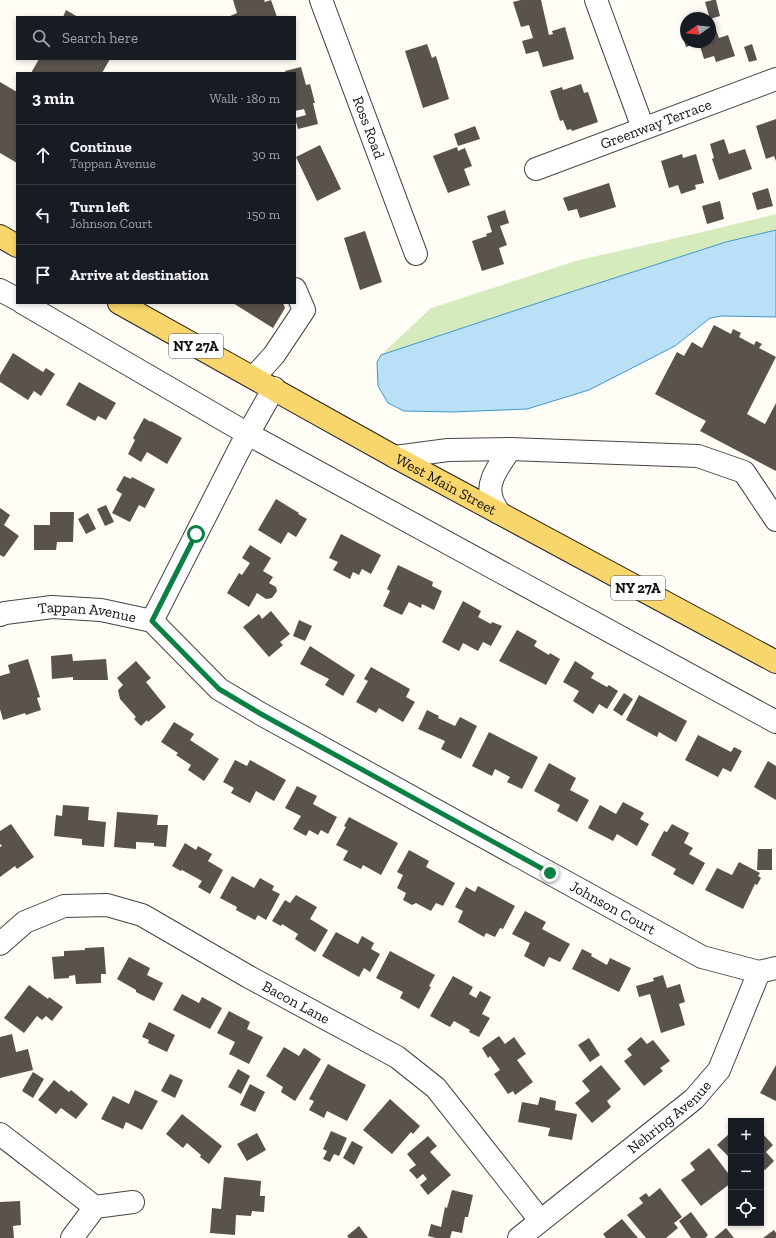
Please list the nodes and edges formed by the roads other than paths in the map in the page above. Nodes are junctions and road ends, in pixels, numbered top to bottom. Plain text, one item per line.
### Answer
1 (321, 0) edge
2 (596, 0) edge
3 (776, 79) edge
4 (643, 128) junction
5 (536, 169) dead end
6 (0, 236) edge
7 (16, 245) edge
8 (416, 254) dead end
9 (0, 290) edge
10 (296, 291) edge
11 (16, 299) edge
12 (25, 304) edge
13 (121, 304) edge
14 (254, 377) junction
15 (274, 388) junction
16 (248, 434) junction
17 (510, 449) junction
18 (395, 457) junction
19 (499, 513) junction
20 (776, 520) edge
21 (0, 615) edge
22 (152, 621) junction
23 (776, 662) edge
24 (776, 722) edge
25 (0, 944) edge
26 (768, 970) edge
27 (0, 1134) edge
28 (133, 1202) dead end
29 (95, 1207) junction
30 (540, 1220) junction
31 (72, 1238) edge
32 (519, 1238) edge

1 - 8 street, Ross Road
2 - 4 street
3 - 4 street, Greenway Terrace
4 - 5 street, Greenway Terrace
6 - 7 main road
9 - 11 street
10 - 14 street
12 - 16 street
13 - 14 main road, West Main Street / NY 27A
14 - 15 main road, West Main Street / NY 27A
15 - 16 street, Tappan Avenue
15 - 18 main road, West Main Street / NY 27A
16 - 22 street, Tappan Avenue
16 - 24 street
17 - 18 street
17 - 19 street
17 - 20 street
18 - 19 main road, West Main Street / NY 27A
19 - 23 main road, West Main Street / NY 27A
21 - 22 street, Tappan Avenue
22 - 26 street, Johnson Court
25 - 30 street, Bacon Lane
26 - 30 street, Nehring Avenue
27 - 29 street
28 - 29 street
29 - 31 street
30 - 32 street, Nehring Avenue

